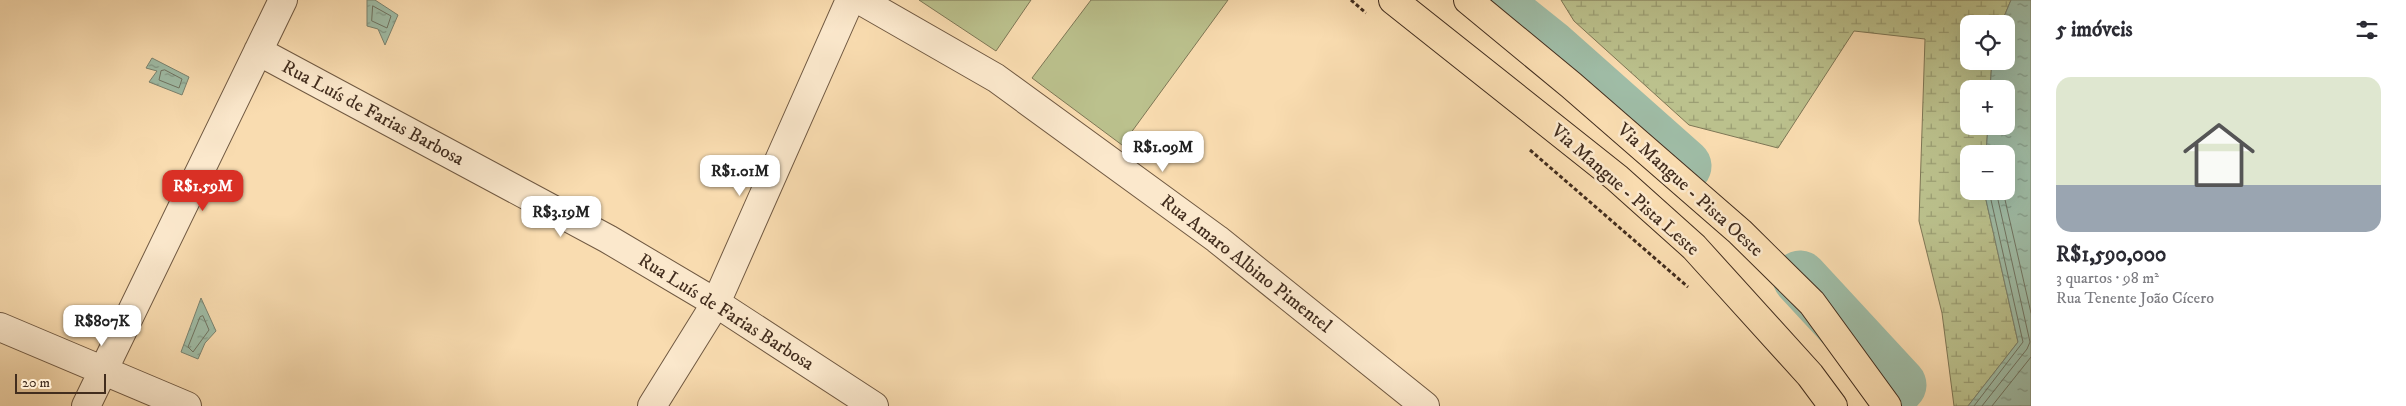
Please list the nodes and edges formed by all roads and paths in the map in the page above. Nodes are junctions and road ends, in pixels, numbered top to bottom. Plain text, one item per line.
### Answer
1 (282, 0) edge
2 (850, 0) edge
3 (860, 0) edge
4 (1351, 0) edge
5 (1393, 0) edge
6 (1468, 0) edge
7 (1373, 19) dead end
8 (258, 51) junction
9 (1529, 149) dead end
10 (1691, 290) dead end
11 (716, 303) junction
12 (0, 327) edge
13 (102, 370) junction
14 (86, 406) edge
15 (187, 406) edge
16 (652, 406) edge
17 (874, 406) edge
18 (1425, 406) edge
19 (1833, 406) edge
20 (1887, 406) edge

1 - 8 street
2 - 11 street
3 - 18 street, Rua Amaro Albino Pimentel
4 - 7 path
5 - 19 main road, Via Mangue - Pista Leste
6 - 20 main road, Via Mangue - Pista Oeste
8 - 11 street, Rua Luís de Farias Barbosa
8 - 13 street
9 - 10 path
11 - 16 street
11 - 17 street, Rua Luís de Farias Barbosa
12 - 13 street
13 - 14 street
13 - 15 street

